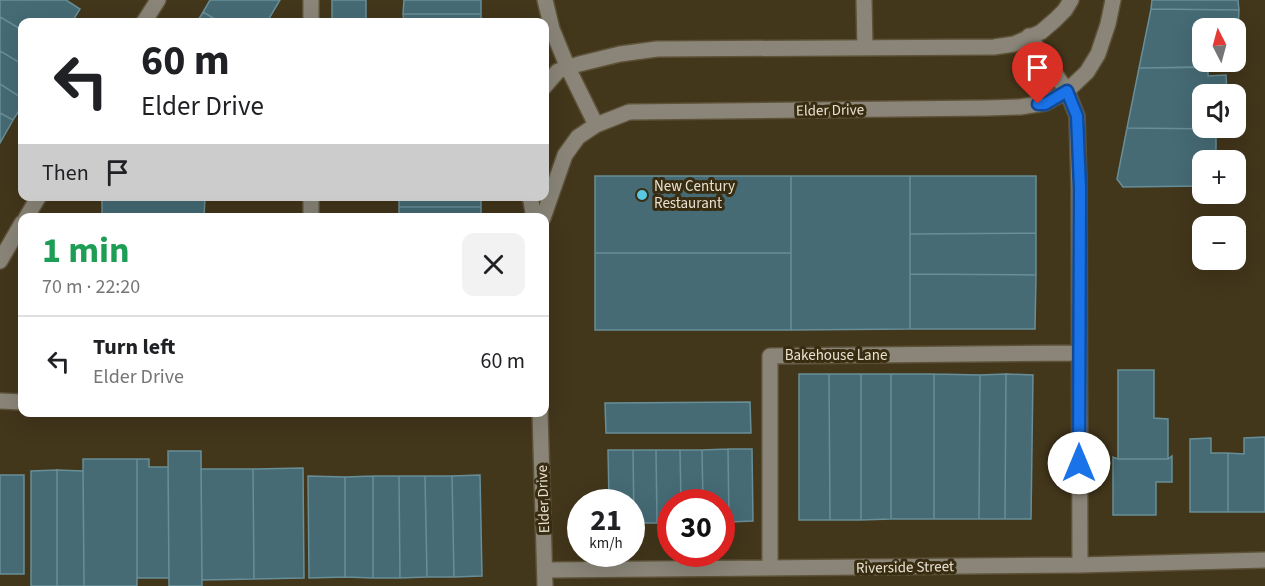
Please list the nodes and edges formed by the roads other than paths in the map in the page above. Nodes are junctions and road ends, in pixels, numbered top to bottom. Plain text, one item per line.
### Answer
1 (158, 0) edge
2 (311, 0) edge
3 (545, 0) edge
4 (864, 0) edge
5 (1071, 0) edge
6 (1113, 0) edge
7 (147, 18) edge
8 (311, 18) edge
9 (1029, 36) junction
10 (865, 48) junction
11 (568, 68) junction
12 (549, 81) edge
13 (1067, 91) junction
14 (596, 125) junction
15 (549, 201) edge
16 (18, 230) edge
17 (0, 261) edge
18 (1079, 353) junction
19 (0, 401) edge
20 (18, 402) edge
21 (540, 417) edge
22 (1265, 560) edge
23 (1080, 565) junction
24 (771, 568) junction
25 (546, 570) junction
26 (545, 586) edge

1 - 7 street
2 - 8 street
3 - 11 street
4 - 10 street
5 - 9 street
6 - 13 street, Elder Drive
9 - 10 street
9 - 13 street
10 - 11 street
11 - 12 street
11 - 14 street
13 - 14 street, Elder Drive
13 - 18 street
14 - 15 street, Elder Drive
16 - 17 street
18 - 23 street
18 - 24 street, Bakehouse Lane
19 - 20 street
21 - 25 street, Elder Drive
22 - 23 street, Riverside Street
23 - 24 street, Riverside Street
24 - 25 street, Riverside Street
25 - 26 street, Elder Drive

